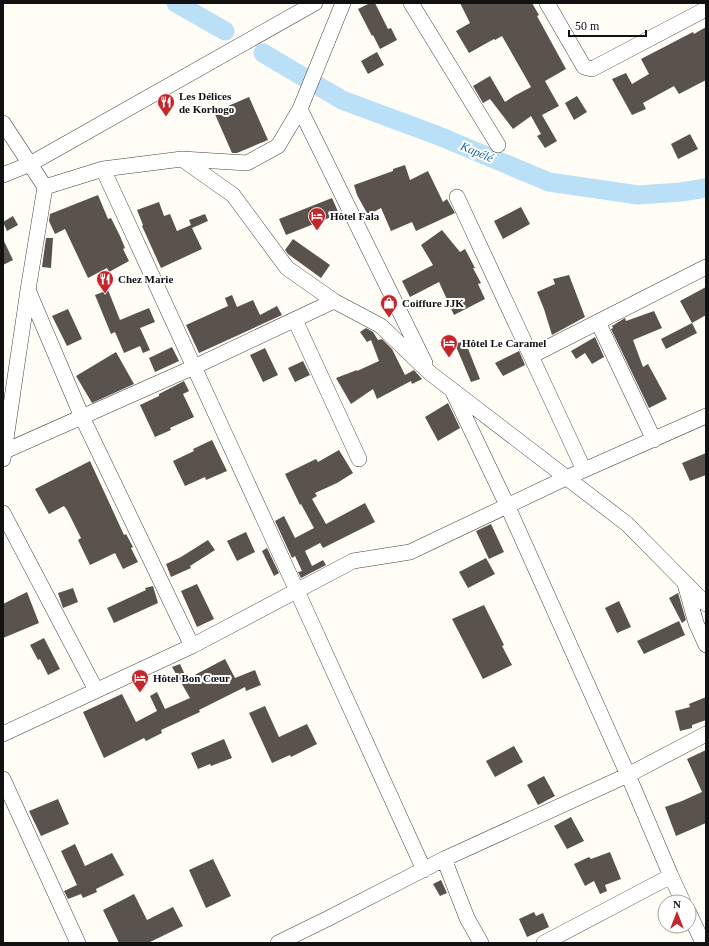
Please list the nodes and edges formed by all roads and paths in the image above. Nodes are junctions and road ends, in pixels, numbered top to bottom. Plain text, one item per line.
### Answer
1 (315, 3) edge
2 (343, 3) edge
3 (411, 3) edge
4 (547, 3) edge
5 (706, 9) edge
6 (300, 109) junction
7 (3, 123) edge
8 (498, 145) dead end
9 (182, 159) junction
10 (30, 164) junction
11 (104, 169) junction
12 (3, 175) edge
13 (45, 187) junction
14 (457, 197) dead end
15 (706, 267) edge
16 (28, 290) junction
17 (334, 301) junction
18 (295, 320) junction
19 (598, 322) junction
20 (530, 356) junction
21 (194, 366) junction
22 (430, 372) junction
23 (451, 389) junction
24 (706, 416) edge
25 (82, 417) junction
26 (654, 440) junction
27 (3, 455) edge
28 (359, 459) dead end
29 (584, 470) junction
30 (566, 478) junction
31 (507, 505) junction
32 (3, 513) edge
33 (685, 583) junction
34 (297, 591) junction
35 (706, 604) edge
36 (706, 645) edge
37 (192, 646) junction
38 (96, 690) junction
39 (3, 734) edge
40 (706, 734) edge
41 (628, 775) junction
42 (3, 779) edge
43 (444, 859) junction
44 (424, 870) junction
45 (671, 876) junction
46 (679, 894) edge
47 (697, 929) edge
48 (78, 943) edge
49 (278, 943) edge
50 (481, 943) edge
51 (544, 943) edge
52 (704, 943) edge

1 - 10 street
2 - 6 street
3 - 8 street
4 - 5 street
6 - 9 street
6 - 22 street
7 - 10 street
9 - 11 street
9 - 17 street
10 - 12 street
10 - 13 street
11 - 13 street
11 - 21 street
13 - 16 street
14 - 20 street
15 - 19 street
16 - 25 street
16 - 27 street
17 - 18 street
17 - 22 street
18 - 21 street
18 - 28 street
19 - 20 street
19 - 26 street
20 - 29 street
21 - 25 street
21 - 34 street
22 - 23 street
23 - 30 street
23 - 31 street
24 - 26 street
25 - 27 street
25 - 37 street
26 - 29 street
29 - 30 street
30 - 31 street
30 - 33 street
31 - 34 street
31 - 41 street
32 - 38 street
33 - 35 street
33 - 36 street
34 - 37 street
34 - 44 street
37 - 38 street
38 - 39 street
40 - 41 street
41 - 43 street
41 - 45 street
42 - 48 street
43 - 44 street
43 - 50 street
44 - 49 street
45 - 46 street
45 - 51 street
47 - 52 street

